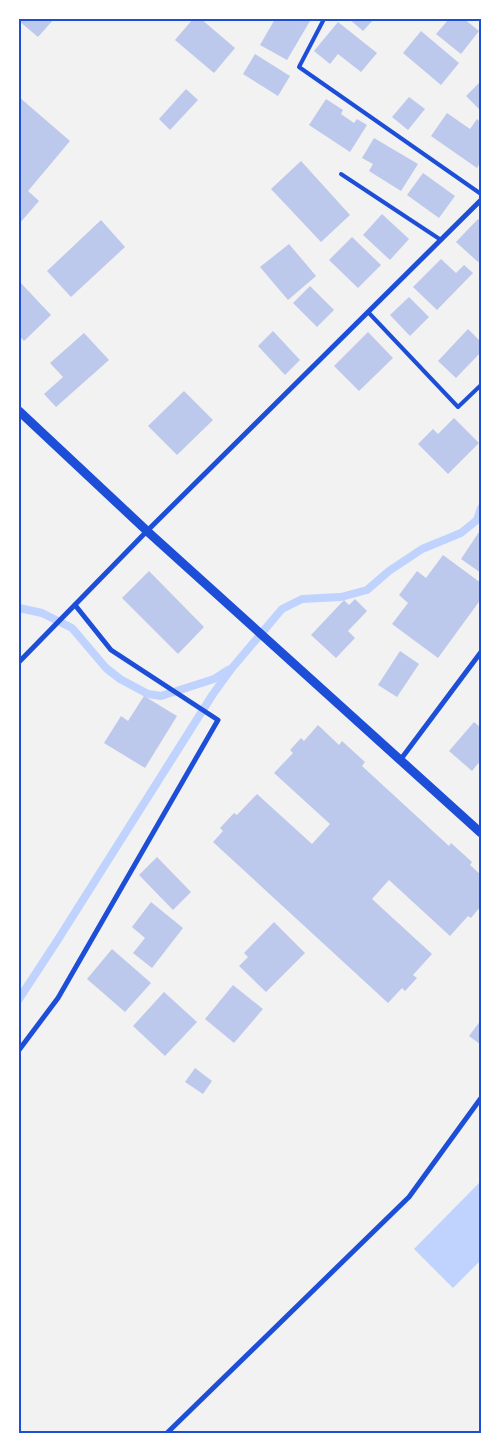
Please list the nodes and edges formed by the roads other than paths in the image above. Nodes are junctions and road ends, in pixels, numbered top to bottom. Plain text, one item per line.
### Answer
1 (324, 19) edge
2 (341, 174) dead end
3 (481, 194) edge
4 (481, 200) edge
5 (441, 240) junction
6 (368, 312) junction
7 (481, 385) edge
8 (19, 411) edge
9 (147, 531) junction
10 (76, 605) junction
11 (481, 652) edge
12 (19, 662) edge
13 (401, 759) junction
14 (481, 833) edge
15 (19, 1050) edge
16 (481, 1098) edge
17 (167, 1433) edge

1 - 3 lane
2 - 5 lane
4 - 5 street
5 - 6 street
6 - 7 lane
6 - 9 street
8 - 9 street
9 - 10 street
9 - 13 street
10 - 12 street
10 - 15 street
11 - 13 street
13 - 14 street
16 - 17 street

